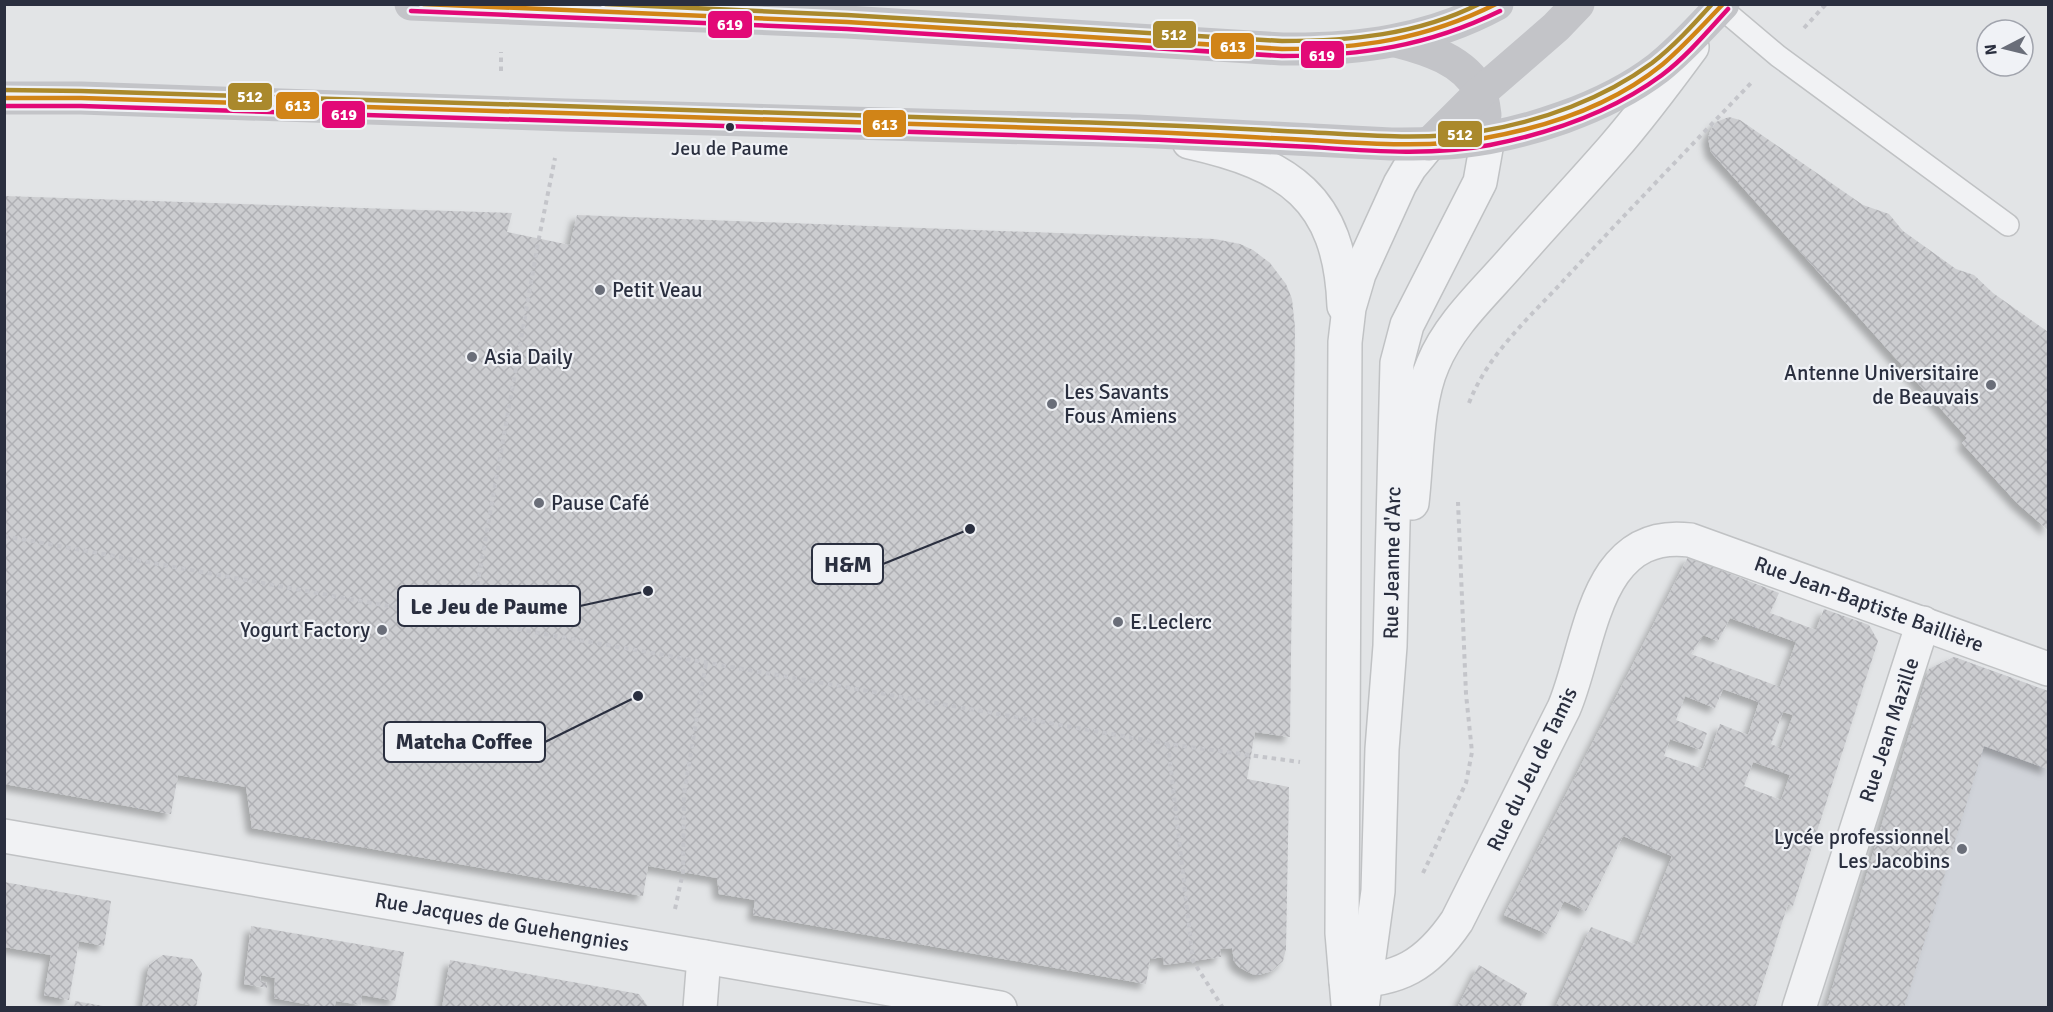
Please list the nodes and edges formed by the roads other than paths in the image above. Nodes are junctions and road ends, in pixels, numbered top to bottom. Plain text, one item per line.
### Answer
1 (411, 4) edge
2 (1497, 4) edge
3 (1578, 4) edge
4 (1720, 5) edge
5 (852, 13) edge
6 (1394, 40) junction
7 (1480, 93) junction
8 (4, 98) edge
9 (1137, 131) junction
10 (1488, 137) junction
11 (1429, 144) junction
12 (2008, 225) dead end
13 (1346, 342) junction
14 (1690, 540) joint
15 (1392, 614) junction
16 (1923, 623) junction
17 (2049, 669) edge
18 (4, 836) edge
19 (704, 957) junction
20 (1356, 994) edge
21 (700, 1008) edge
22 (1000, 1008) edge
23 (1799, 1008) edge

1 - 5 main road
2 - 6 main road
3 - 7 main road
4 - 10 main road
4 - 12 lane
4 - 15 street
5 - 6 main road
6 - 7 main road
7 - 10 main road
7 - 11 main road
8 - 9 main road
9 - 11 main road
9 - 13 street
10 - 11 main road
10 - 15 street, Rue Jeanne d'Arc
11 - 13 street
13 - 20 street
14 - 16 street, Rue Jean-Baptiste Baillière
14 - 20 street, Rue du Jeu de Tamis
15 - 20 street, Rue Jeanne d'Arc
16 - 17 street, Rue Jean-Baptiste Baillière
16 - 23 street, Rue Jean Mazille
18 - 19 street, Rue Jacques de Guehengnies
19 - 21 street
19 - 22 street, Rue Jacques de Guehengnies

